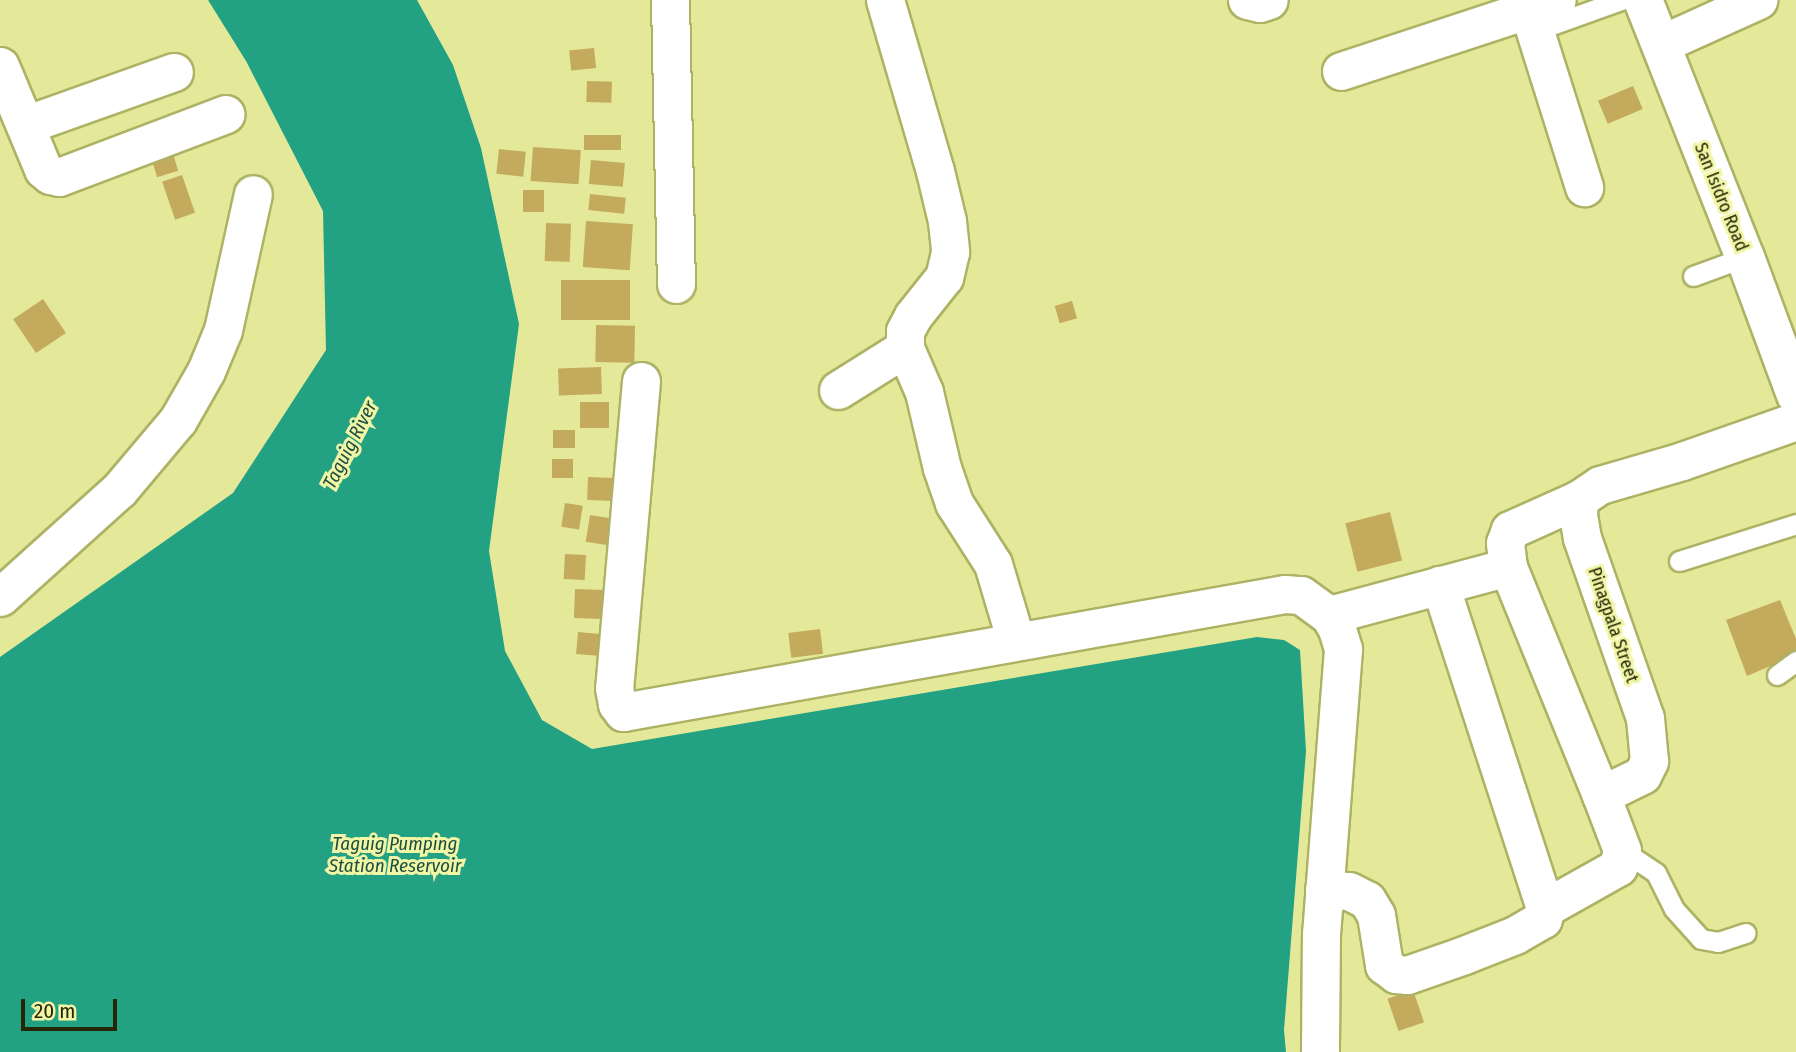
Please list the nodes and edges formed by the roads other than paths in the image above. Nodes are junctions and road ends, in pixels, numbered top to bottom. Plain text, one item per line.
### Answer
1 (670, 0) edge
2 (885, 0) edge
3 (1247, 0) edge
4 (1269, 0) edge
5 (1621, 0) edge
6 (1643, 0) edge
7 (1758, 0) edge
8 (1546, 11) edge
9 (1661, 44) junction
10 (0, 66) edge
11 (1341, 71) dead end
12 (174, 72) dead end
13 (226, 114) dead end
14 (24, 125) junction
15 (1584, 187) dead end
16 (253, 194) dead end
17 (1745, 257) junction
18 (1693, 276) dead end
19 (676, 284) dead end
20 (905, 348) junction
21 (641, 381) dead end
22 (838, 390) dead end
23 (1796, 395) edge
24 (1796, 421) edge
25 (1579, 499) junction
26 (1796, 524) edge
27 (1679, 561) dead end
28 (1508, 567) junction
29 (1440, 585) junction
30 (0, 597) edge
31 (1329, 615) junction
32 (1016, 640) junction
33 (1796, 661) edge
34 (1777, 674) dead end
35 (1601, 795) junction
36 (1622, 850) junction
37 (1324, 889) junction
38 (1545, 908) junction
39 (1746, 933) dead end
40 (1320, 1052) edge

1 - 19 street
2 - 20 street
3 - 4 street
5 - 8 lane
6 - 9 street, San Isidro Road
7 - 9 street
8 - 11 street
8 - 15 street
9 - 17 street, San Isidro Road
10 - 14 street
12 - 14 street
13 - 14 street
16 - 30 street
17 - 18 lane
17 - 23 street, San Isidro Road
20 - 22 street
20 - 32 street
21 - 32 street
24 - 25 street
25 - 28 street
25 - 35 street, Pinagpala Street
26 - 27 lane
28 - 29 street
28 - 35 street
29 - 31 street
29 - 38 street
31 - 32 street
31 - 37 street
33 - 34 lane
35 - 36 street
36 - 38 street
36 - 39 lane
37 - 38 street
37 - 40 street

